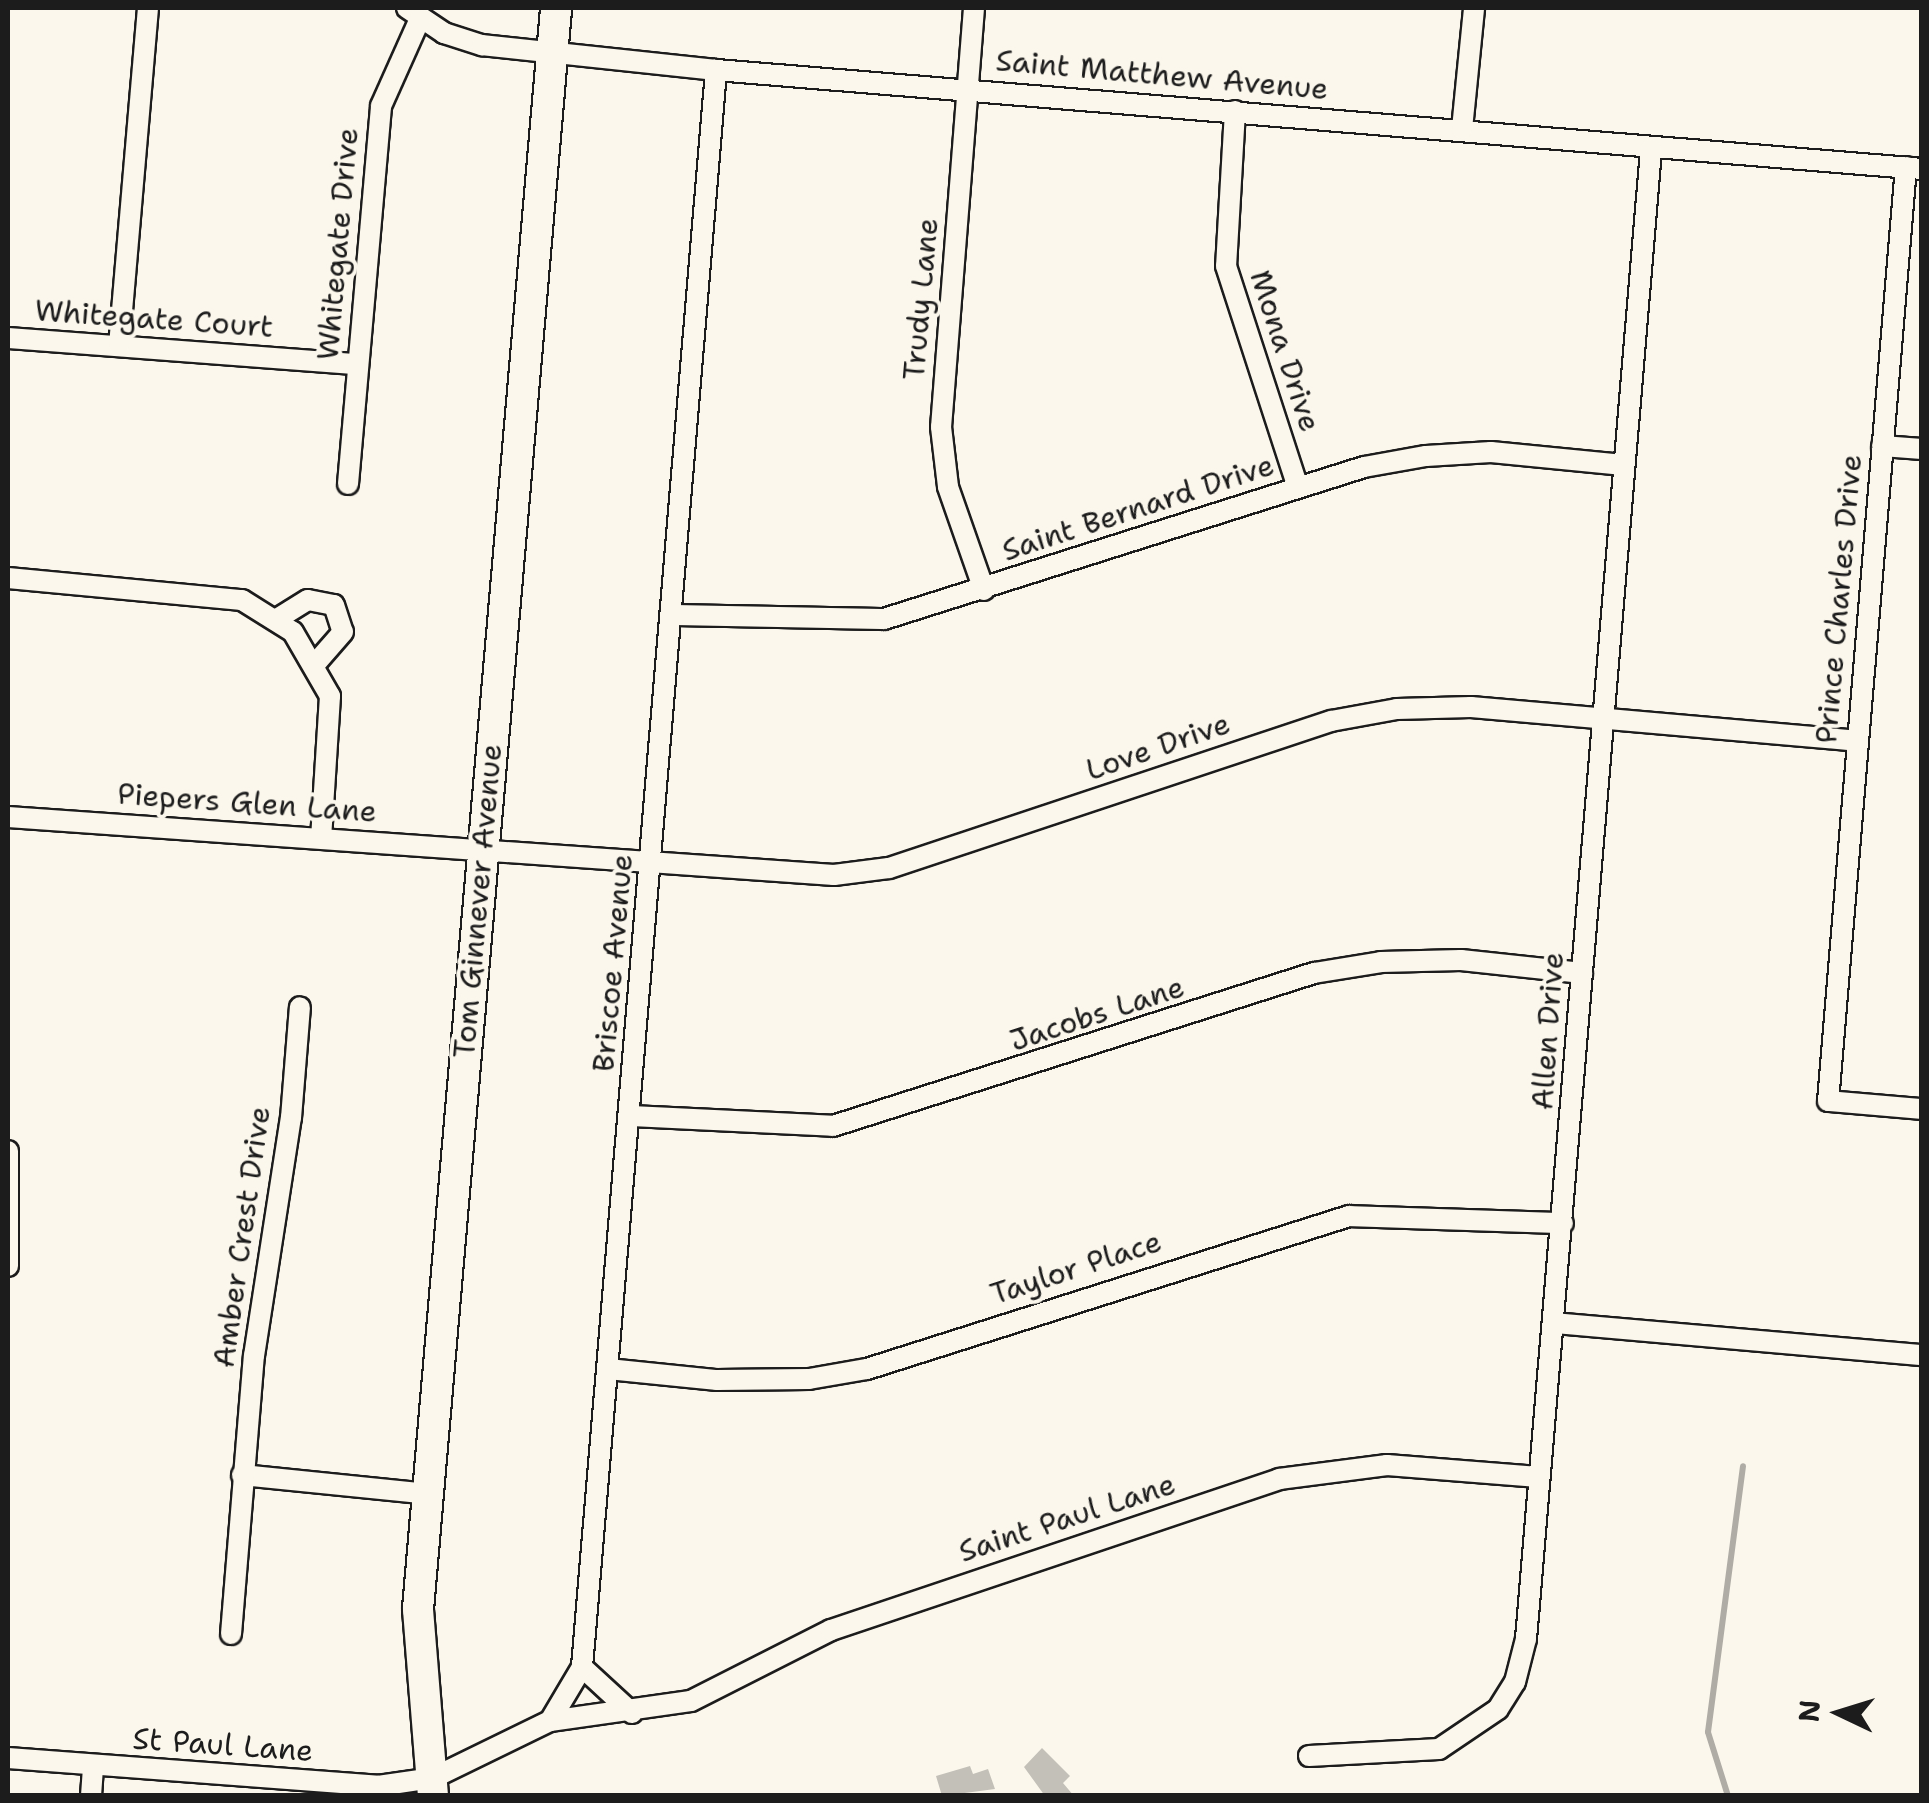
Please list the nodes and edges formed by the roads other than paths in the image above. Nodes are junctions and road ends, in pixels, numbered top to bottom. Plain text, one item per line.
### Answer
1 (148, 8) edge
2 (556, 8) edge
3 (974, 8) edge
4 (1474, 8) edge
5 (413, 13) edge
6 (552, 53) junction
7 (716, 70) junction
8 (968, 90) junction
9 (1235, 112) junction
10 (1462, 129) junction
11 (1650, 149) junction
12 (1914, 168) edge
13 (8, 338) edge
14 (118, 346) junction
15 (356, 364) junction
16 (1882, 446) junction
17 (1922, 449) edge
18 (1623, 466) junction
19 (348, 484) dead end
20 (1298, 488) junction
21 (8, 578) edge
22 (984, 590) junction
23 (672, 614) junction
24 (277, 619) junction
25 (316, 663) junction
26 (1604, 716) junction
27 (1857, 742) junction
28 (8, 817) edge
29 (320, 838) junction
30 (482, 849) junction
31 (651, 866) junction
32 (1582, 973) junction
33 (300, 1006) dead end
34 (1922, 1109) edge
35 (631, 1116) junction
36 (8, 1152) edge
37 (1563, 1224) junction
38 (8, 1266) edge
39 (1554, 1323) junction
40 (1922, 1355) edge
41 (608, 1369) junction
42 (242, 1475) junction
43 (1539, 1477) junction
44 (428, 1494) junction
45 (231, 1634) dead end
46 (582, 1667) junction
47 (632, 1713) junction
48 (550, 1721) junction
49 (1308, 1756) dead end
50 (8, 1758) edge
51 (93, 1765) junction
52 (433, 1787) edge
53 (91, 1796) edge

1 - 14 street
2 - 6 main road, Tom Ginnever Avenue
3 - 8 street, Trudy Lane
4 - 10 street
5 - 6 street, Saint Matthew Avenue
5 - 15 street, Whitegate Drive
6 - 7 street, Saint Matthew Avenue
6 - 30 main road, Tom Ginnever Avenue
7 - 8 street, Saint Matthew Avenue
7 - 23 street, Briscoe Avenue
8 - 9 street, Saint Matthew Avenue
8 - 22 street, Trudy Lane
9 - 10 street, Saint Matthew Avenue
9 - 20 street, Mona Drive
10 - 11 street, Saint Matthew Avenue
11 - 12 street, Saint Matthew Avenue
11 - 18 street, Allen Drive
12 - 16 street, Prince Charles Drive
13 - 14 street, Whitegate Court
14 - 15 street, Whitegate Court
15 - 19 street, Whitegate Drive
16 - 17 street
16 - 27 street, Prince Charles Drive
18 - 20 street, Saint Bernard Drive
18 - 26 street, Allen Drive
20 - 22 street, Saint Bernard Drive
21 - 24 street
22 - 23 street, Saint Bernard Drive
23 - 31 street, Briscoe Avenue
24 - 25 street
24 - 25 street
25 - 29 street
26 - 27 street, Love Drive
26 - 31 street, Love Drive
26 - 32 street, Allen Drive
27 - 34 street, Prince Charles Drive
28 - 29 street, Piepers Glen Lane
29 - 30 street, Piepers Glen Lane
30 - 31 street, Love Drive
30 - 44 main road, Tom Ginnever Avenue
31 - 35 street, Briscoe Avenue
32 - 35 street, Jacobs Lane
32 - 37 street, Allen Drive
33 - 42 street, Amber Crest Drive
35 - 41 street, Briscoe Avenue
36 - 38 street
37 - 39 street, Allen Drive
37 - 41 street, Taylor Place
39 - 40 street
39 - 43 street, Allen Drive
41 - 46 street, Briscoe Avenue
42 - 44 street
42 - 45 street, Amber Crest Drive
43 - 47 street, Saint Paul Lane
43 - 49 street, Allen Drive
44 - 52 main road, Tom Ginnever Avenue
46 - 47 street
46 - 48 street, Briscoe Avenue
47 - 48 street
48 - 52 street
50 - 51 street, St Paul Lane
51 - 52 street, St Paul Lane
51 - 53 street

